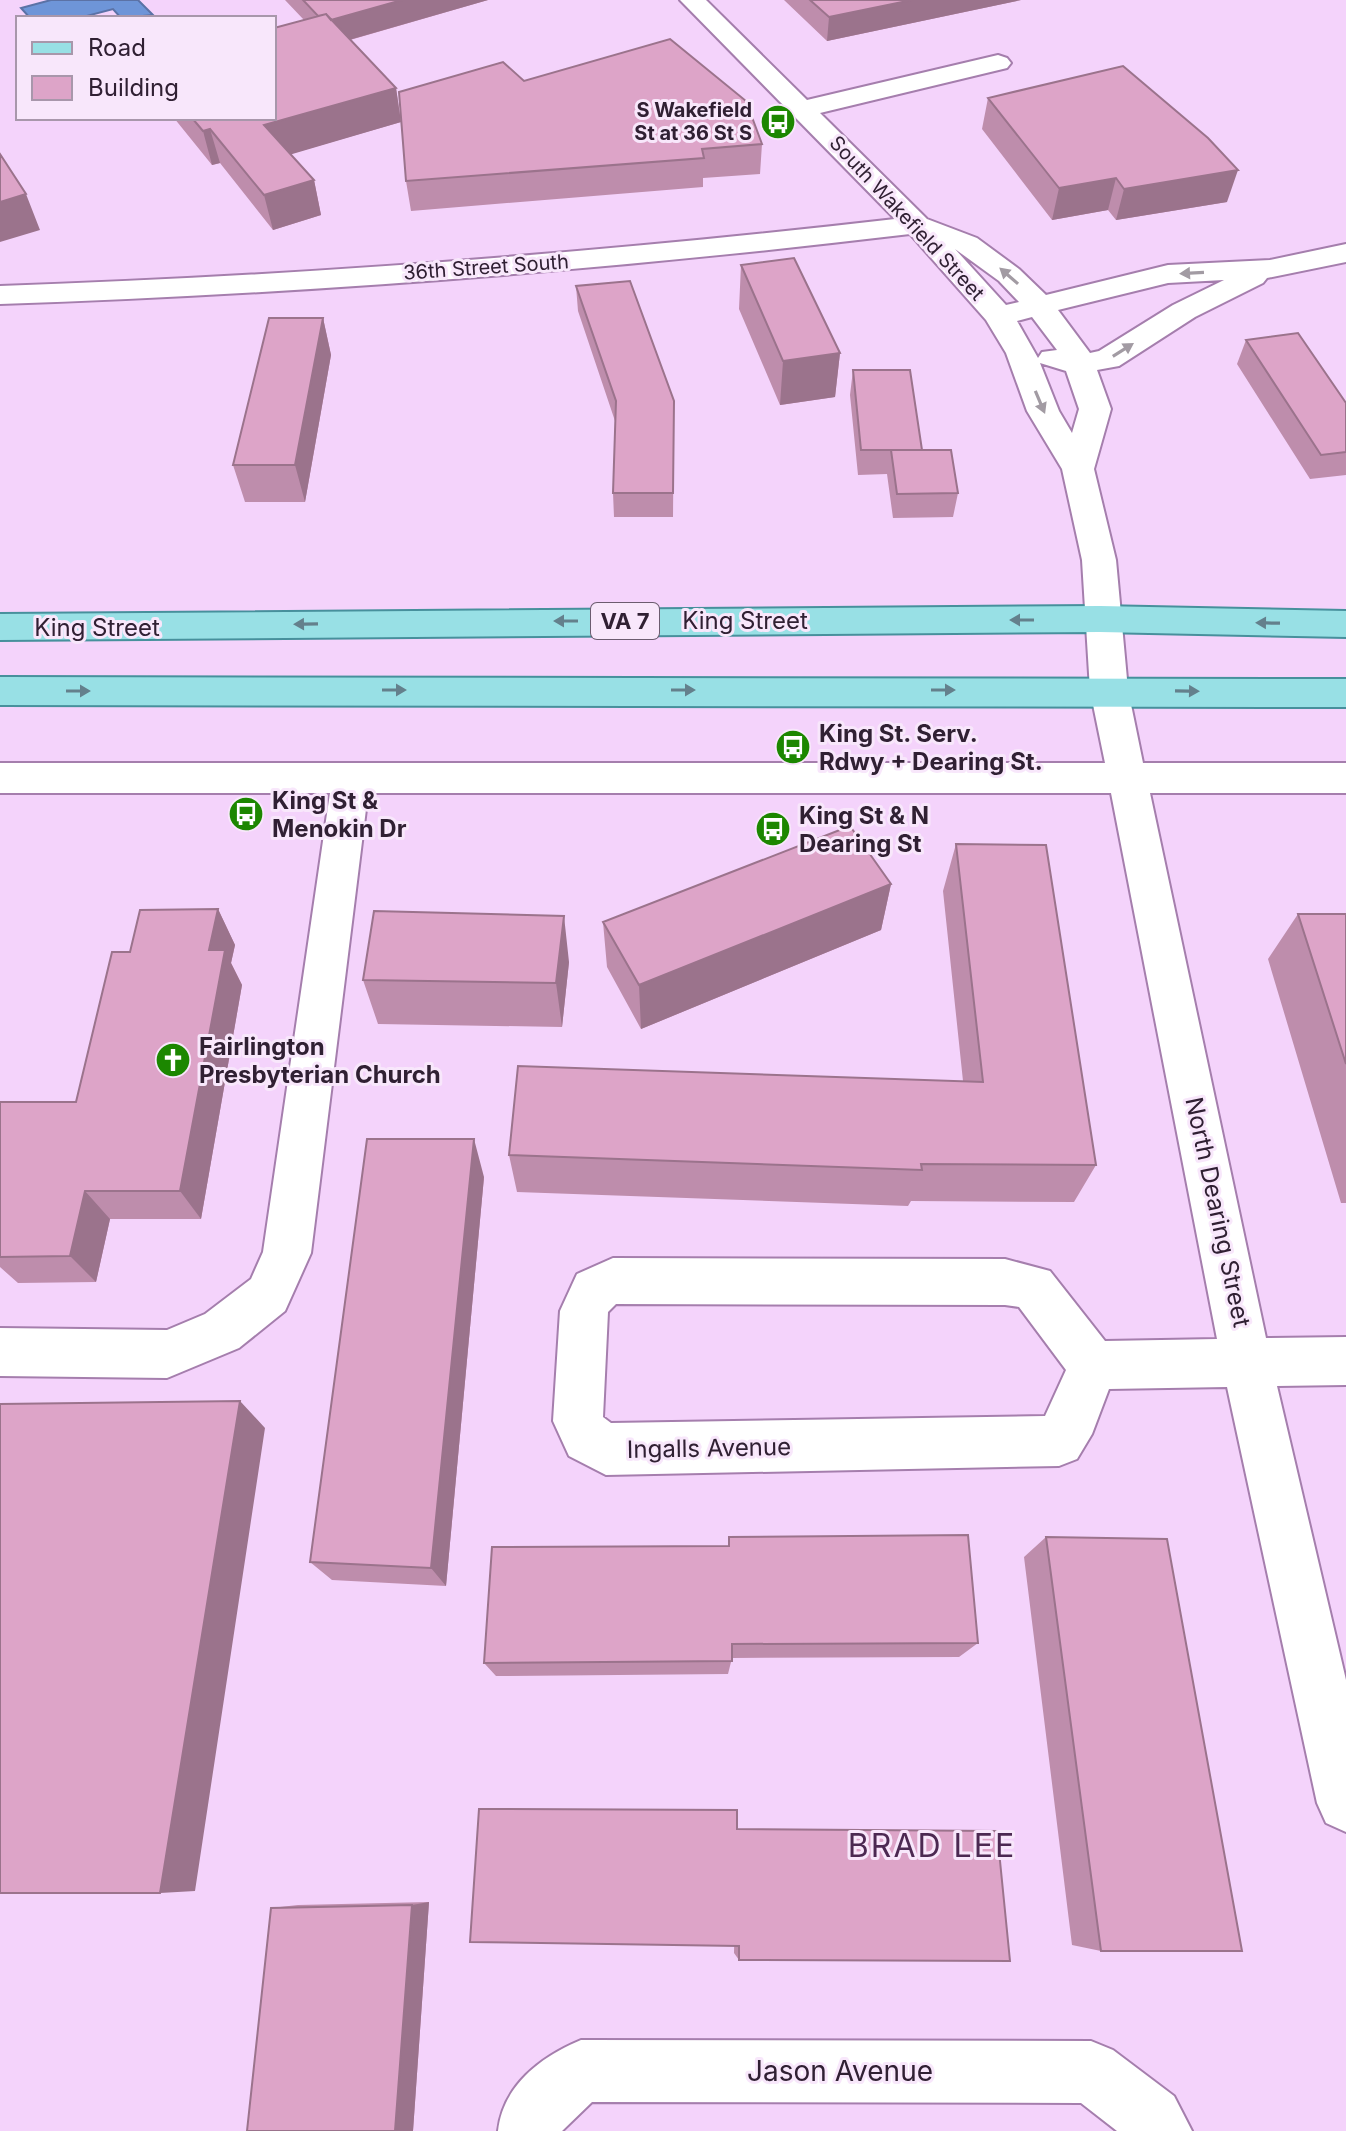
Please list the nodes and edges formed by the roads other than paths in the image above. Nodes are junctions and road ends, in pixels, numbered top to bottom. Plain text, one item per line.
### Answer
1 (692, 0) edge
2 (998, 63) dead end
3 (802, 109) junction
4 (917, 225) junction
5 (967, 244) joint
6 (1346, 253) edge
7 (1270, 269) junction
8 (0, 295) edge
9 (1040, 306) junction
10 (999, 316) junction
11 (1021, 353) junction
12 (1080, 364) junction
13 (1078, 469) junction
14 (1100, 619) junction
15 (1346, 624) edge
16 (0, 627) edge
17 (1109, 690) junction
18 (0, 691) edge
19 (1346, 693) edge
20 (0, 778) edge
21 (351, 778) junction
22 (1129, 778) junction
23 (1346, 778) edge
24 (0, 1352) edge
25 (1346, 1361) edge
26 (1249, 1363) junction
27 (1093, 1365) junction
28 (1346, 1803) edge
29 (530, 2131) edge
30 (1160, 2131) edge

1 - 3 street, South Wakefield Street
2 - 3 street
3 - 4 street, South Wakefield Street
4 - 5 street, 36th Street South
4 - 8 street, 36th Street South
4 - 10 street, South Wakefield Street
9 -> 5 street, South Wakefield Street
6 - 7 street
7 -> 9 street
12 -> 7 street
9 - 10 street
9 - 12 street, South Wakefield Street
10 - 11 street, South Wakefield Street
11 - 12 street
11 -> 13 street, South Wakefield Street
12 - 13 street, South Wakefield Street
13 - 14 street, South Wakefield Street
15 -> 14 main road, King Street / VA 7
14 -> 16 main road, King Street / VA 7
14 - 17 street, North Dearing Street
18 -> 17 main road
17 -> 19 main road
17 - 22 street, North Dearing Street
20 - 21 street
21 - 22 street
21 - 24 street
22 - 23 street
22 - 26 street, North Dearing Street
25 - 26 street
26 - 27 street
26 - 28 street, North Dearing Street
27 - 27 street, Ingalls Avenue
29 - 30 street, Jason Avenue

